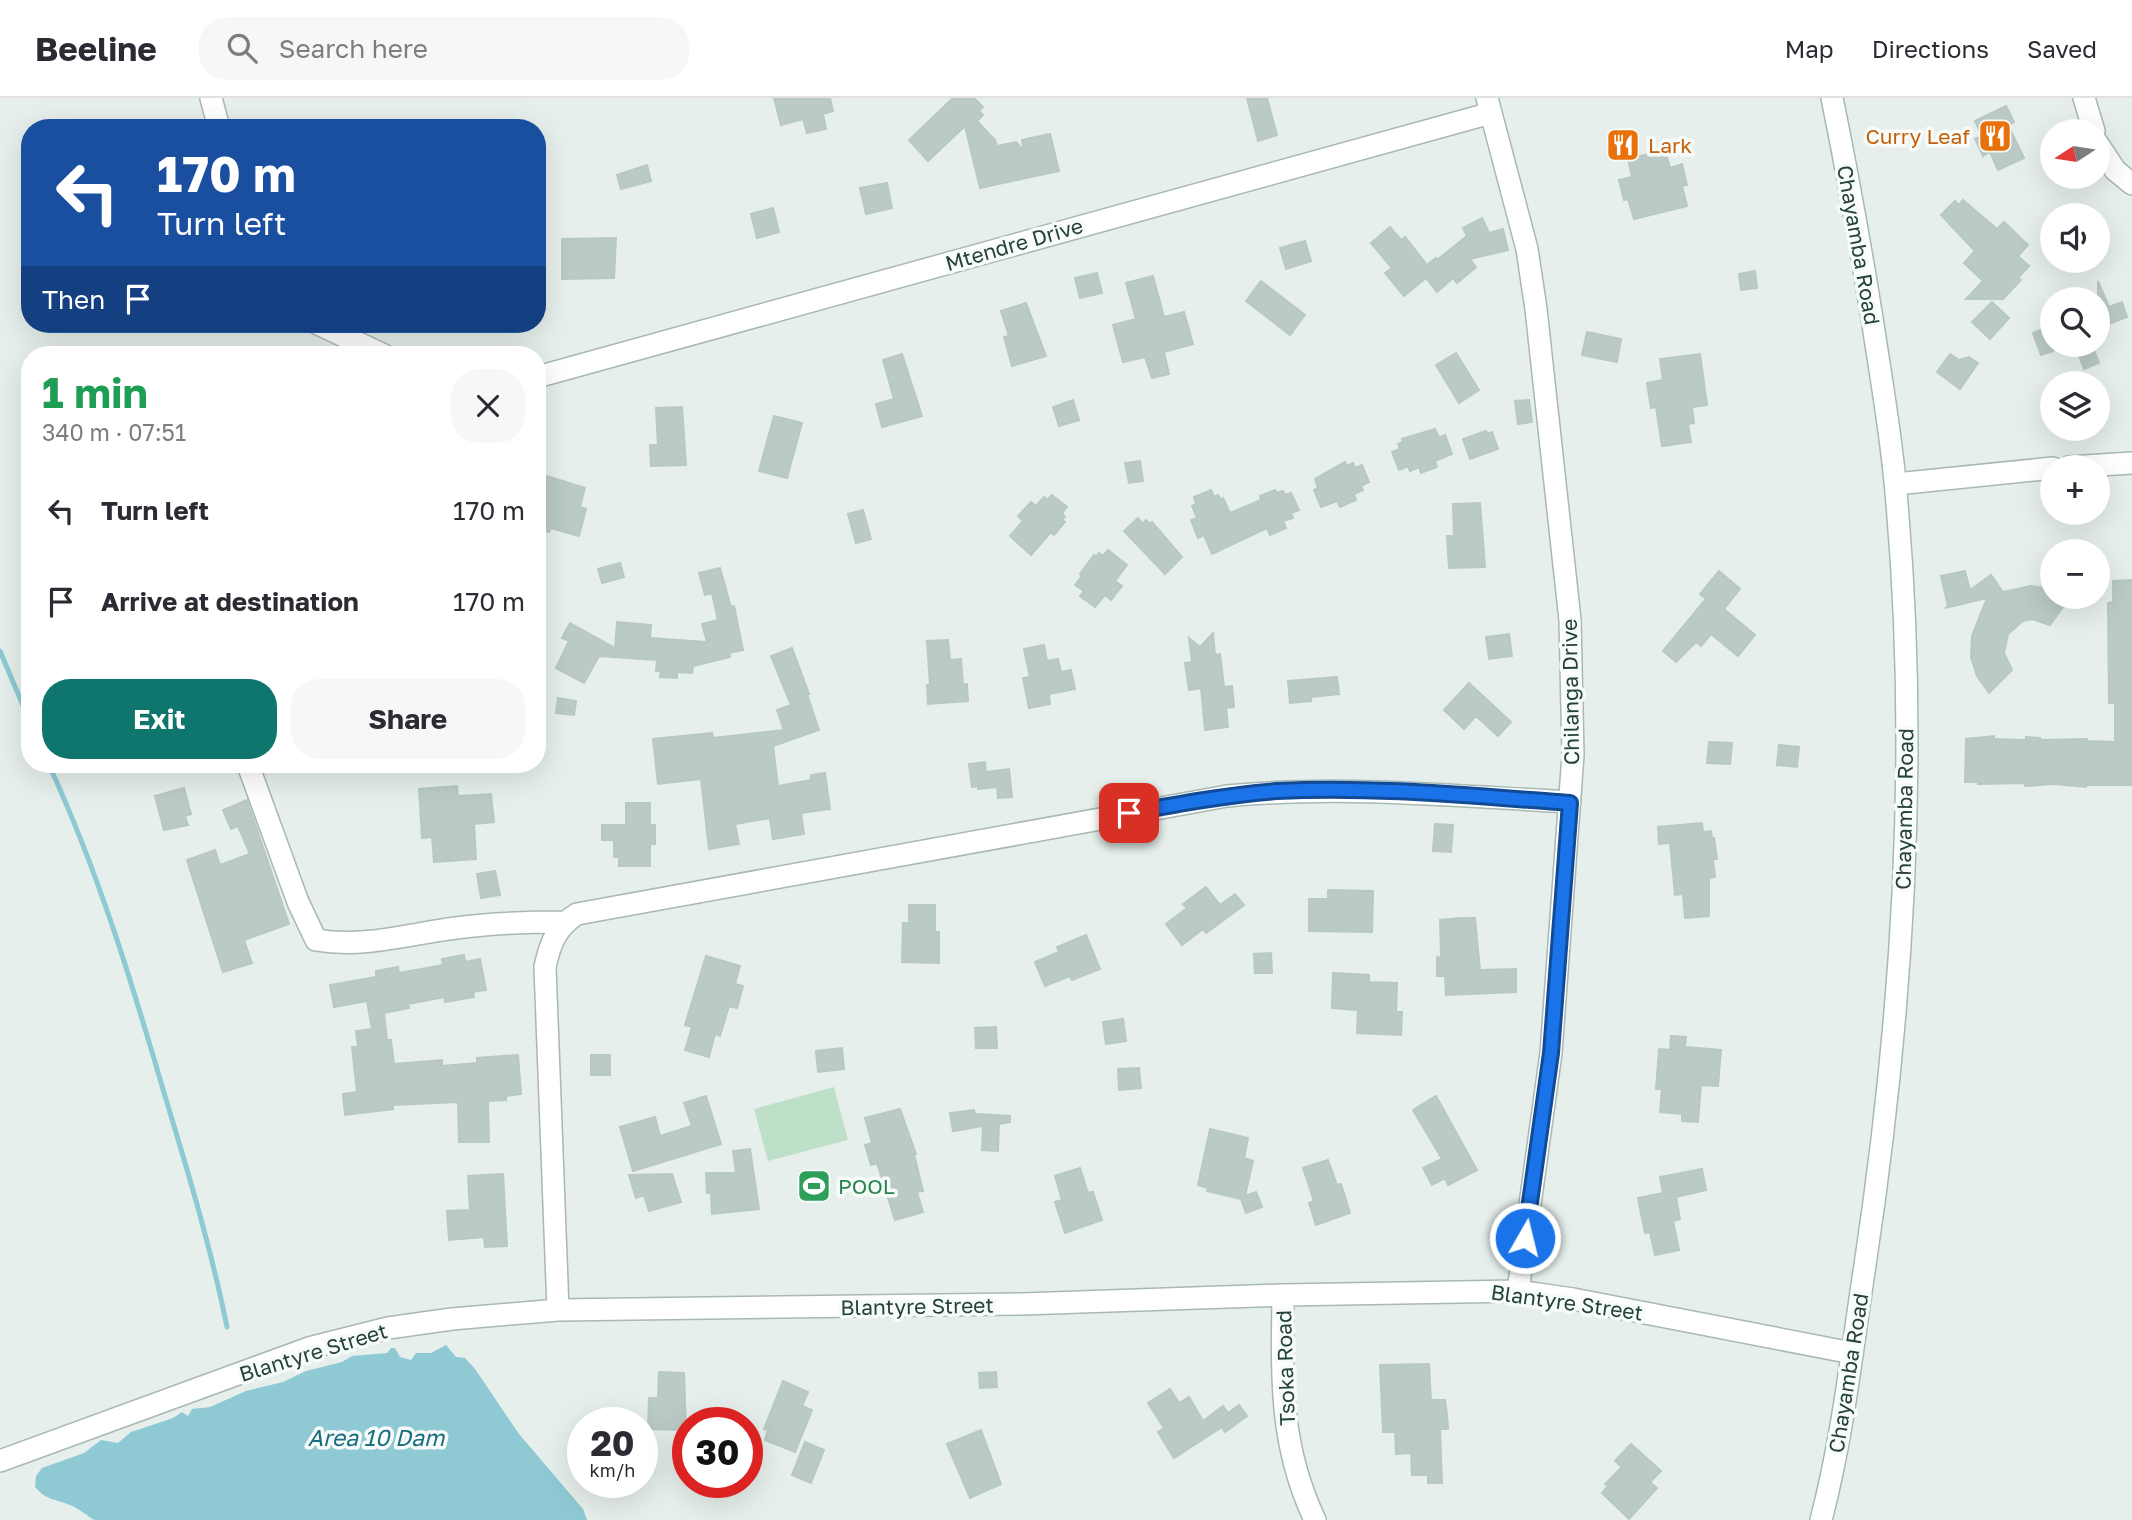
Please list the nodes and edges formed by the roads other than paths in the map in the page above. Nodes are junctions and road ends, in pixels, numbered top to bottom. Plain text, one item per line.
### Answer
1 (211, 98) edge
2 (1832, 98) edge
3 (2084, 98) edge
4 (1489, 105) edge
5 (217, 119) edge
6 (2090, 119) edge
7 (2110, 162) edge
8 (2132, 184) edge
9 (337, 333) edge
10 (365, 346) edge
11 (546, 374) edge
12 (2132, 463) edge
13 (2110, 464) edge
14 (2040, 469) edge
15 (1896, 484) junction
16 (251, 773) edge
17 (1570, 803) junction
18 (564, 922) junction
19 (1518, 1291) junction
20 (1283, 1295) junction
21 (558, 1310) junction
22 (1852, 1353) junction
23 (0, 1461) edge
24 (1315, 1520) edge
25 (1821, 1520) edge

1 - 5 street
2 - 15 street, Chayamba Road
3 - 6 street
4 - 11 street, Mtendre Drive
4 - 17 street, Chilanga Drive
7 - 8 street
9 - 10 street
12 - 13 street
14 - 15 street
15 - 22 street, Chayamba Road
16 - 18 street
17 - 18 street
17 - 19 street, Chilanga Drive
18 - 21 street
19 - 20 street, Blantyre Street
19 - 22 street, Blantyre Street
20 - 21 street, Blantyre Street
20 - 24 street, Tsoka Road
21 - 23 street, Blantyre Street
22 - 25 street, Chayamba Road

